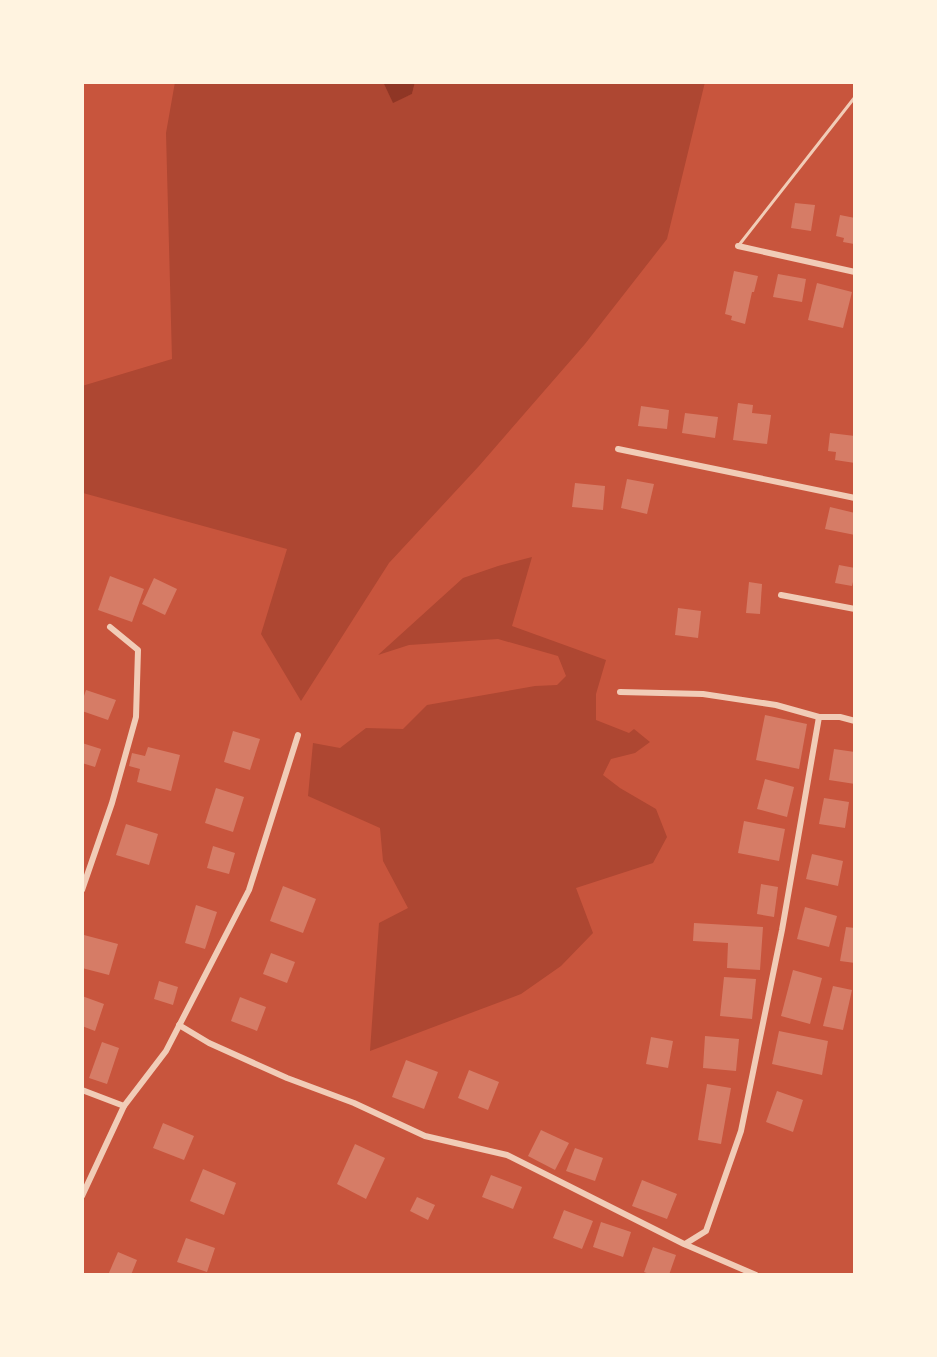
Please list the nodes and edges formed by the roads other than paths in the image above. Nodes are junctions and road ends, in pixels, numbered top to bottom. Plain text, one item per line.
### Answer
1 (855, 97) edge
2 (738, 246) joint
3 (855, 272) edge
4 (618, 449) dead end
5 (855, 498) edge
6 (781, 595) dead end
7 (855, 609) edge
8 (110, 627) dead end
9 (620, 692) dead end
10 (819, 717) junction
11 (855, 721) edge
12 (298, 735) dead end
13 (82, 890) edge
14 (179, 1025) junction
15 (82, 1090) edge
16 (124, 1106) junction
17 (82, 1196) edge
18 (684, 1244) junction
19 (756, 1275) edge

1 - 2 lane
2 - 3 street
4 - 5 street
6 - 7 street
8 - 13 street
9 - 10 street
10 - 11 street
10 - 18 street
12 - 14 street
14 - 16 street
14 - 18 street
15 - 16 street
16 - 17 street
18 - 19 street

